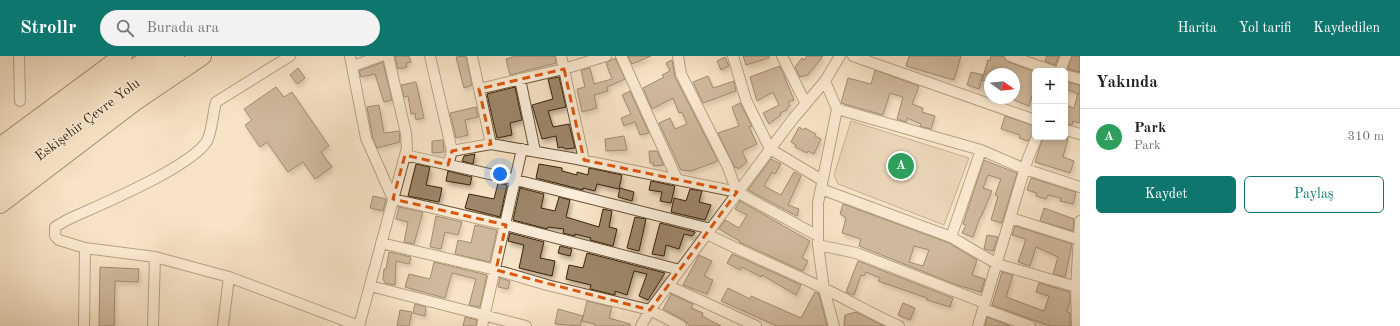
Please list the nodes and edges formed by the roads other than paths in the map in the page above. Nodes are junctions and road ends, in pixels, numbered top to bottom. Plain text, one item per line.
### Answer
1 (19, 56) edge
2 (123, 56) edge
3 (152, 56) edge
4 (175, 56) edge
5 (202, 56) edge
6 (290, 56) edge
7 (381, 56) edge
8 (388, 56) edge
9 (430, 56) edge
10 (472, 56) edge
11 (561, 56) edge
12 (606, 56) edge
13 (621, 56) edge
14 (678, 56) edge
15 (733, 56) edge
16 (782, 56) edge
17 (840, 56) edge
18 (853, 56) edge
19 (1010, 56) edge
20 (1066, 56) edge
21 (351, 61) edge
22 (1044, 68) edge
23 (1061, 68) edge
24 (564, 69) junction
25 (1068, 76) edge
26 (520, 79) junction
27 (1080, 79) edge
28 (825, 81) junction
29 (479, 89) junction
30 (20, 101) dead end
31 (806, 104) junction
32 (837, 109) junction
33 (1032, 119) edge
34 (1068, 131) edge
35 (1080, 134) edge
36 (1036, 140) edge
37 (491, 144) junction
38 (0, 147) edge
39 (522, 149) junction
40 (770, 149) junction
41 (981, 150) junction
42 (452, 151) junction
43 (535, 152) junction
44 (405, 155) junction
45 (584, 160) junction
46 (0, 165) edge
47 (448, 165) junction
48 (1025, 169) junction
49 (677, 178) junction
50 (516, 180) junction
51 (0, 184) edge
52 (821, 184) junction
53 (1080, 187) edge
54 (737, 192) junction
55 (393, 199) junction
56 (0, 204) edge
57 (1011, 218) junction
58 (1080, 221) edge
59 (506, 225) junction
60 (709, 232) junction
61 (951, 237) junction
62 (1080, 240) edge
63 (818, 241) junction
64 (381, 243) junction
65 (85, 248) junction
66 (155, 257) junction
67 (997, 264) junction
68 (496, 270) junction
69 (680, 270) junction
70 (229, 277) junction
71 (370, 286) junction
72 (669, 286) junction
73 (1078, 288) edge
74 (824, 289) junction
75 (984, 306) junction
76 (650, 310) junction
77 (483, 321) edge
78 (84, 326) edge
79 (153, 326) edge
80 (223, 326) edge
81 (359, 326) edge
82 (526, 326) edge
83 (641, 326) edge
84 (681, 326) edge
85 (756, 326) edge
86 (834, 326) edge
87 (899, 326) edge
88 (978, 326) edge
89 (1030, 326) edge
90 (1077, 326) edge

1 - 30 street
2 - 38 highway
3 - 46 highway, Eskişehir Çevre Yolu
4 - 51 highway, Eskişehir Çevre Yolu
5 - 56 highway
6 - 65 street
7 - 21 street
8 - 44 street
9 - 42 street
10 - 29 street
11 - 24 street
12 - 24 street
13 - 49 street
14 - 54 street
15 - 40 street
16 - 31 street
17 - 28 street
18 - 33 street
19 - 22 street
20 - 23 street
21 - 55 street
24 - 26 street
24 - 45 street
25 - 27 street
26 - 29 street
26 - 43 street
28 - 31 street
28 - 32 street
29 - 37 street
31 - 40 street
32 - 41 street
32 - 52 street
34 - 35 street
36 - 48 street
37 - 39 street
37 - 42 street
39 - 43 street
39 - 50 street
40 - 52 street
40 - 54 street
41 - 48 street
41 - 61 street
42 - 47 street
43 - 45 street
44 - 47 street
44 - 55 street
45 - 49 street
47 - 50 street
48 - 53 street
48 - 57 street
49 - 54 street
50 - 59 street
50 - 60 street
52 - 61 street
52 - 63 street
54 - 60 street
54 - 63 street
55 - 59 street
55 - 64 street
57 - 62 street
57 - 67 street
58 - 62 street
59 - 68 street
59 - 69 street
60 - 69 street
60 - 74 street
61 - 67 street
62 - 73 street
63 - 74 street
63 - 75 street
64 - 68 street
64 - 71 street
65 - 66 street
65 - 78 street
66 - 70 street
66 - 79 street
67 - 73 street
67 - 75 street
68 - 76 street
68 - 77 street
69 - 72 street
70 - 80 street
70 - 81 street
71 - 77 street
71 - 81 street
72 - 76 street
72 - 85 street
73 - 90 street
74 - 86 street
74 - 87 street
75 - 88 street
75 - 89 street
76 - 83 street
76 - 84 street
77 - 82 street

